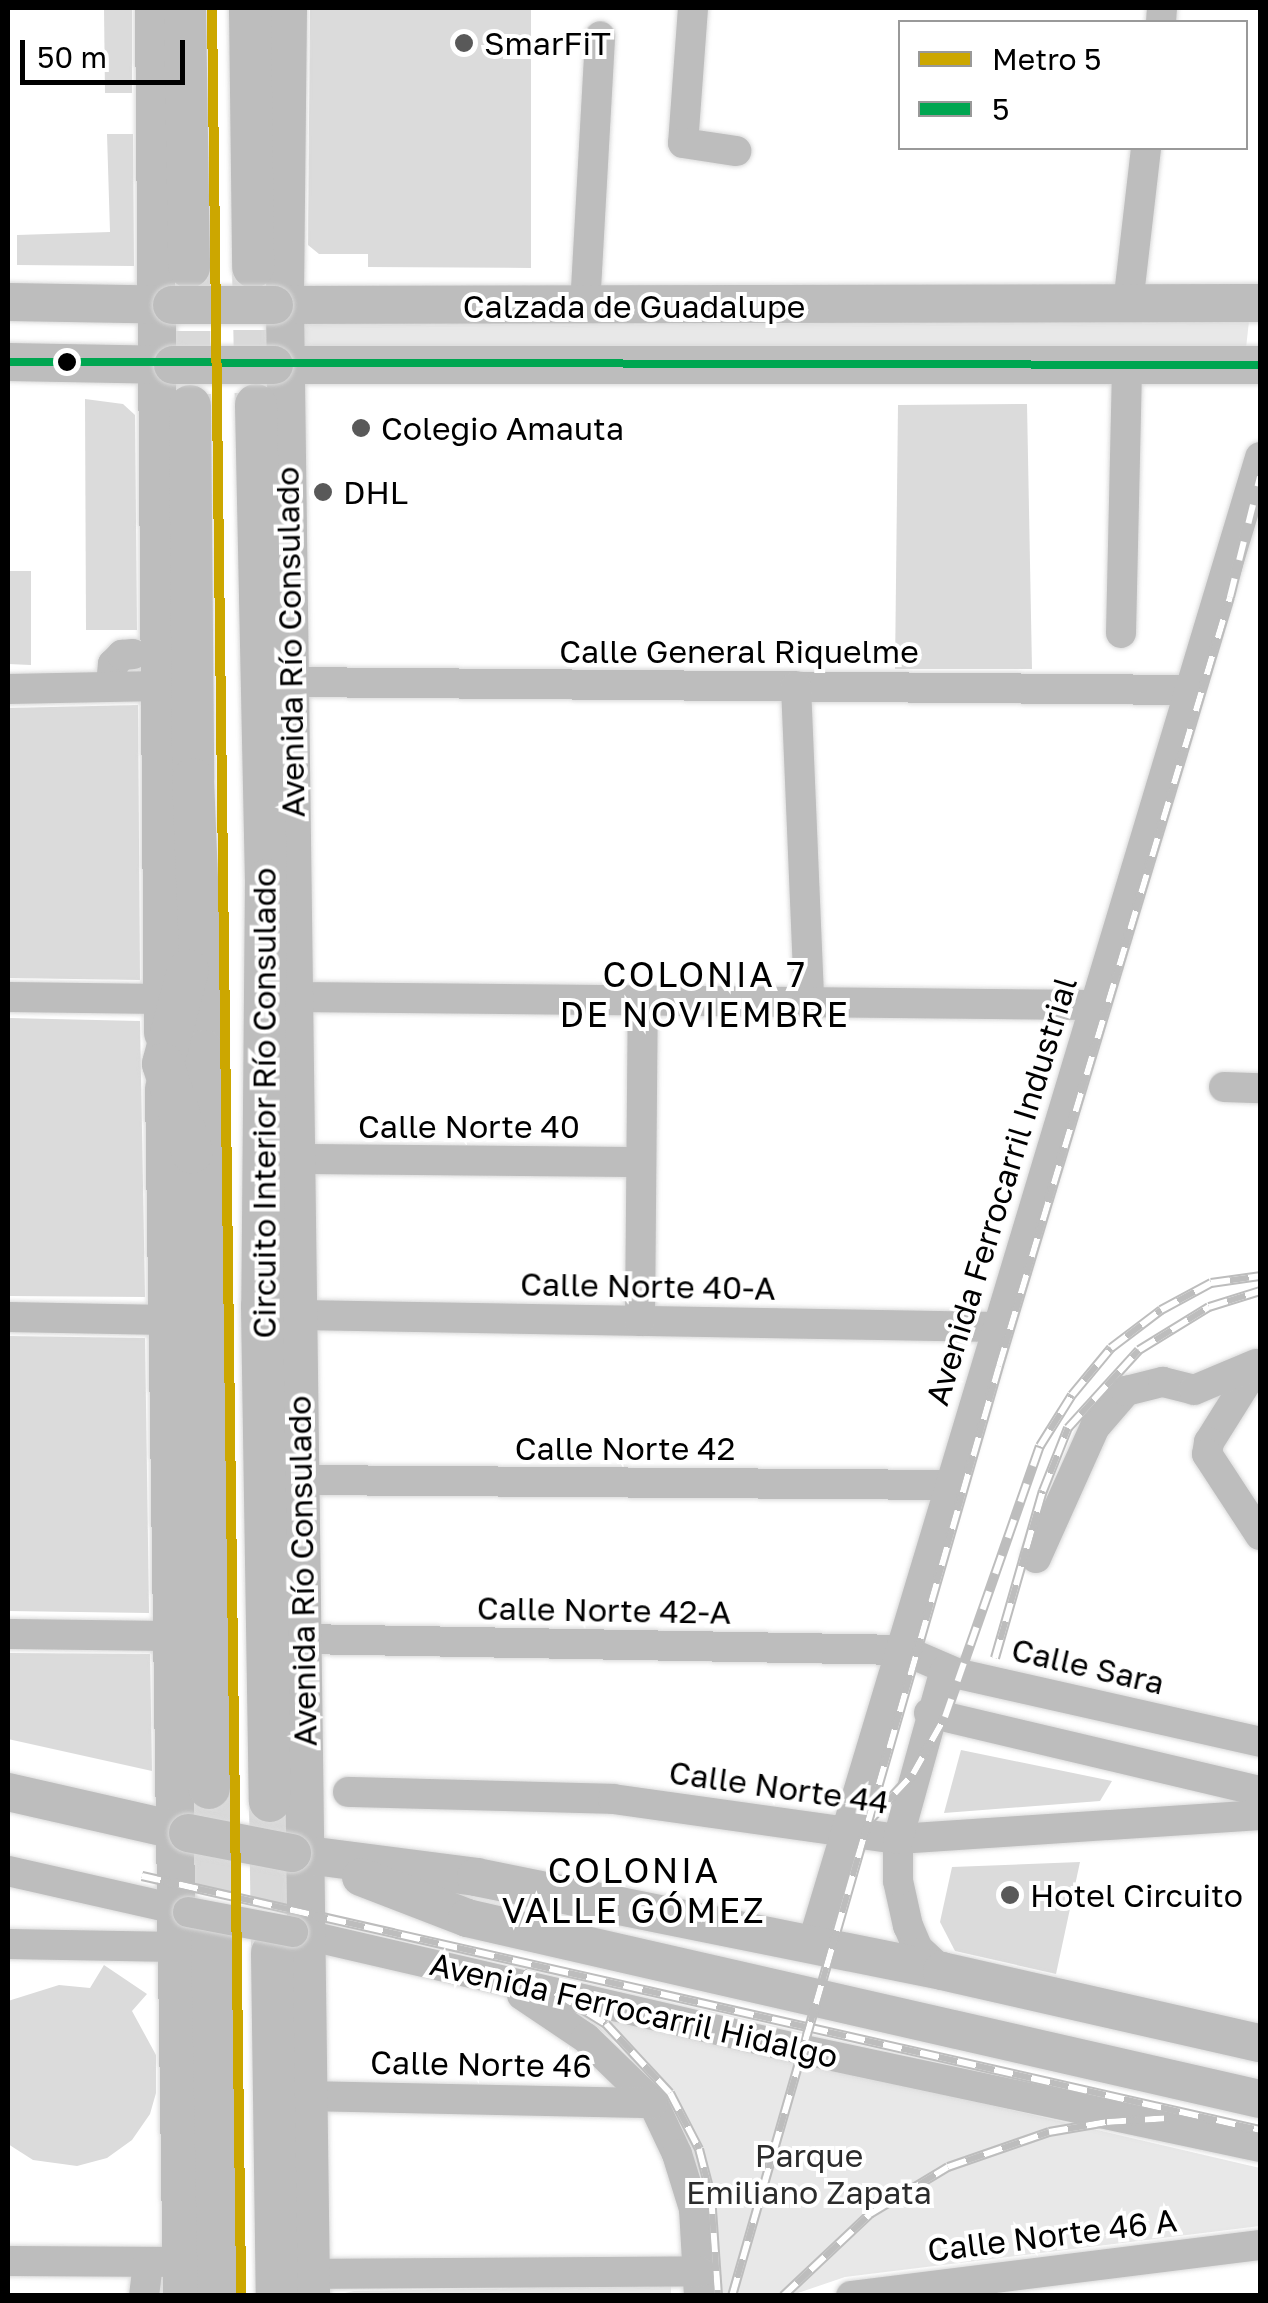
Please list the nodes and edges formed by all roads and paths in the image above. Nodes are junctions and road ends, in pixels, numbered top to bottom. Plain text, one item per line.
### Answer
1 (154, 8) edge
2 (185, 8) edge
3 (250, 8) edge
4 (288, 8) edge
5 (693, 8) edge
6 (600, 36) dead end
7 (1146, 150) edge
8 (736, 151) dead end
9 (253, 266) tunnel mouth
10 (172, 293) junction
11 (8, 302) edge
12 (1260, 303) edge
13 (1128, 304) junction
14 (280, 305) junction
15 (585, 306) junction
16 (8, 362) edge
17 (1128, 364) junction
18 (164, 365) junction
19 (280, 365) junction
20 (1260, 365) edge
21 (256, 405) tunnel mouth
22 (190, 406) tunnel mouth
23 (1260, 458) edge
24 (1121, 634) dead end
25 (132, 654) dead end
26 (290, 682) junction
27 (112, 686) junction
28 (159, 686) junction
29 (796, 686) junction
30 (8, 688) edge
31 (1188, 690) junction
32 (197, 936) junction
33 (266, 940) junction
34 (294, 996) junction
35 (8, 997) edge
36 (162, 999) junction
37 (643, 999) junction
38 (809, 1001) junction
39 (1093, 1005) junction
40 (163, 1064) junction
41 (296, 1064) junction
42 (1224, 1087) dead end
43 (1260, 1088) edge
44 (280, 1157) junction
45 (641, 1162) junction
46 (205, 1191) junction
47 (298, 1316) junction
48 (8, 1317) edge
49 (167, 1320) junction
50 (640, 1321) junction
51 (996, 1327) junction
52 (1258, 1364) edge
53 (301, 1480) junction
54 (948, 1485) junction
55 (1260, 1536) edge
56 (1036, 1558) dead end
57 (8, 1634) edge
58 (171, 1636) junction
59 (303, 1639) junction
60 (903, 1650) junction
61 (945, 1668) junction
62 (929, 1713) junction
63 (1260, 1742) edge
64 (210, 1788) tunnel mouth
65 (1260, 1791) edge
66 (8, 1792) edge
67 (348, 1792) dead end
68 (270, 1801) tunnel mouth
69 (1260, 1815) edge
70 (181, 1832) junction
71 (847, 1836) junction
72 (898, 1840) junction
73 (299, 1855) junction
74 (8, 1871) edge
75 (188, 1927) junction
76 (290, 1940) junction
77 (8, 1944) edge
78 (812, 1945) junction
79 (942, 1971) junction
80 (483, 1977) junction
81 (1260, 2044) edge
82 (307, 2096) junction
83 (1260, 2100) edge
84 (653, 2103) junction
85 (1260, 2146) edge
86 (1260, 2245) edge
87 (8, 2261) edge
88 (170, 2274) edge
89 (700, 2283) edge
90 (300, 2288) edge
91 (851, 2295) edge
92 (144, 2296) edge
93 (218, 2296) edge

1 - 10 main road
2 - 10 highway
3 - 9 highway
4 - 14 main road, Avenida Río Consulado
5 - 8 street
6 - 15 street
7 - 13 street
10 - 11 main road, Calzada de Guadalupe
10 - 14 main road, Calzada de Guadalupe, bridge
10 - 18 main road
12 - 13 main road, Calzada de Guadalupe
13 - 15 main road, Calzada de Guadalupe
14 - 15 main road, Calzada de Guadalupe
14 - 19 main road, Avenida Río Consulado
16 - 18 main road, Calzada de Guadalupe
17 - 19 main road, Calzada de Guadalupe
17 - 20 main road, Calzada de Guadalupe
17 - 24 street
18 - 19 main road, Calzada de Guadalupe, bridge
18 - 28 main road
19 - 26 main road, Avenida Río Consulado
21 - 33 highway, Circuito Interior Río Consulado
22 - 32 highway, Circuito Interior Río Consulado
23 - 31 street, Avenida Ferrocarril Industrial
25 - 27 street
26 - 29 street, Calle General Riquelme
26 - 34 main road, Avenida Río Consulado
27 - 28 street
27 - 30 street
28 - 36 main road
29 - 31 street, Calle General Riquelme
29 - 38 street
31 - 39 street, Avenida Ferrocarril Industrial
32 - 40 highway
32 - 46 highway, Circuito Interior Río Consulado
33 - 41 highway
33 - 44 highway, Circuito Interior Río Consulado
34 - 37 street
34 - 41 main road, Avenida Río Consulado
35 - 36 street
36 - 40 main road
37 - 38 street
37 - 45 street
38 - 39 street
39 - 51 street, Avenida Ferrocarril Industrial
40 - 46 highway
40 - 49 main road
41 - 44 highway
42 - 43 street
44 - 45 street, Calle Norte 40
44 - 47 main road, Avenida Río Consulado
44 - 68 highway, Circuito Interior Río Consulado
45 - 50 street
46 - 64 highway, Circuito Interior Río Consulado
47 - 50 street, Calle Norte 40-A
47 - 53 main road, Avenida Río Consulado
48 - 49 street
49 - 58 main road
50 - 51 street, Calle Norte 40-A
51 - 54 street, Avenida Ferrocarril Industrial
52 - 55 street
52 - 56 street
53 - 54 street, Calle Norte 42
53 - 59 main road, Avenida Río Consulado
54 - 60 street, Avenida Ferrocarril Industrial
57 - 58 street
58 - 70 main road
59 - 60 street, Calle Norte 42-A
59 - 73 main road, Avenida Río Consulado
60 - 61 street, Calle Sara
60 - 71 street, Avenida Ferrocarril Industrial
61 - 62 street
61 - 63 street, Calle Sara
62 - 65 street
62 - 72 street
66 - 70 main road, Avenida Ferrocarril Hidalgo
67 - 71 street, Calle Norte 44
69 - 72 street, Calle Norte 44
70 - 73 main road, Avenida Ferrocarril Hidalgo, bridge
70 - 75 main road
71 - 72 street, Calle Norte 44
71 - 78 street, Avenida Ferrocarril Industrial
72 - 79 street
73 - 76 main road, Avenida Río Consulado
73 - 78 main road, Avenida Ferrocarril Hidalgo
73 - 83 main road, Avenida Ferrocarril Hidalgo
74 - 75 street, Avenida Ferrocarril Hidalgo
75 - 76 street, Avenida Ferrocarril Hidalgo, bridge
75 - 77 street
75 - 88 main road
75 - 93 highway
76 - 80 street, Avenida Ferrocarril Hidalgo
76 - 82 main road, Avenida Río Consulado
76 - 90 highway
78 - 79 main road, Avenida Ferrocarril Hidalgo
79 - 81 main road, Avenida Ferrocarril Hidalgo
80 - 84 street
80 - 85 street, Avenida Ferrocarril Hidalgo
82 - 84 street, Calle Norte 46
82 - 90 main road, Avenida Río Consulado
84 - 89 street
86 - 91 street, Calle Norte 46 A
87 - 88 street
88 - 92 street
89 - 90 street

